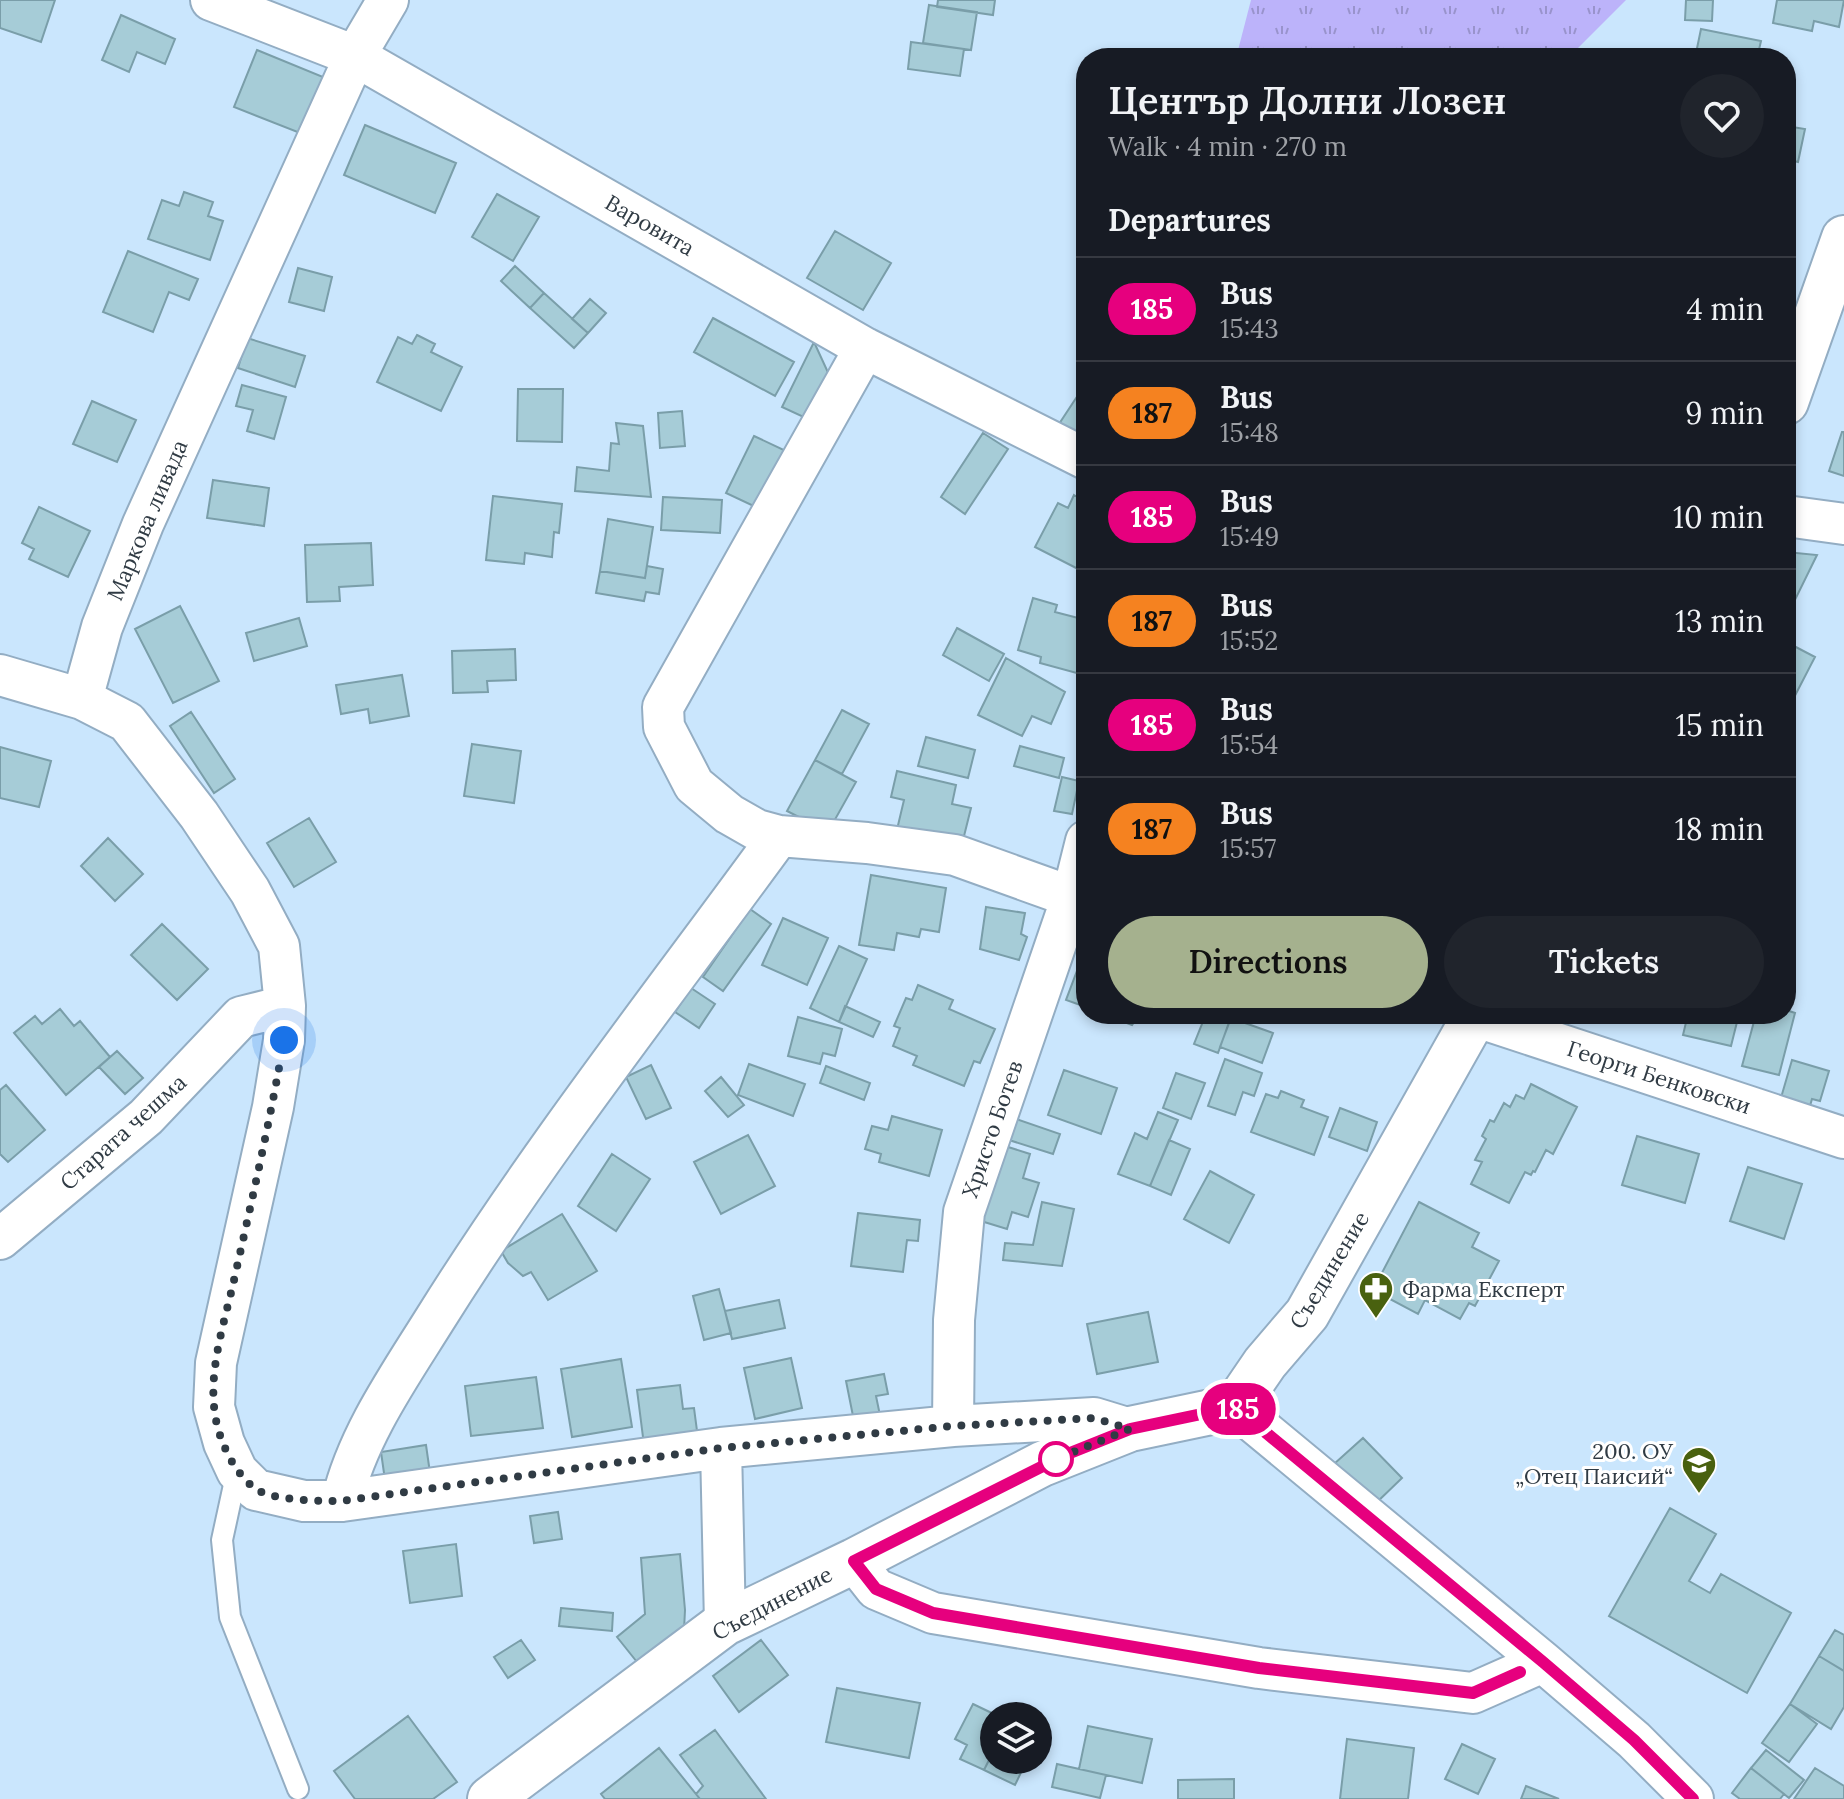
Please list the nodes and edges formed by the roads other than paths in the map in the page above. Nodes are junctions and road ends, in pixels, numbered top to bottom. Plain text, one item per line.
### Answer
1 (211, 0) edge
2 (388, 0) edge
3 (355, 56) junction
4 (1844, 238) edge
5 (865, 348) junction
6 (1796, 374) edge
7 (1076, 454) edge
8 (1796, 517) edge
9 (1844, 524) edge
10 (0, 675) edge
11 (82, 699) junction
12 (779, 836) junction
13 (1076, 895) edge
14 (1076, 904) edge
15 (285, 1006) junction
16 (1470, 1024) edge
17 (1502, 1024) edge
18 (1844, 1138) edge
19 (0, 1239) edge
20 (1235, 1407) junction
21 (953, 1426) junction
22 (1130, 1429) junction
23 (721, 1448) junction
24 (237, 1471) junction
25 (342, 1501) junction
26 (854, 1561) junction
27 (725, 1623) junction
28 (1543, 1662) junction
29 (298, 1789) dead end
30 (490, 1799) edge
31 (1693, 1799) edge

1 - 3 street, Варовита
2 - 3 street, Маркова ливада
3 - 5 street, Варовита
3 - 11 street, Маркова ливада
4 - 6 street
5 - 7 street, Варовита
5 - 12 street
8 - 9 street
10 - 11 street
11 - 15 street
12 - 13 street
12 - 25 street
14 - 21 street, Христо Ботев
15 - 19 street, Старата чешма
15 - 24 street
16 - 20 street, Съединение
17 - 18 street, Георги Бенковски
20 - 22 street, Съединение
20 - 28 street
21 - 22 street
21 - 23 street
22 - 26 street, Съединение
23 - 25 street
23 - 27 street
24 - 25 street
24 - 29 lane
26 - 27 street, Съединение
26 - 28 street
27 - 30 street, Съединение
28 - 31 street

